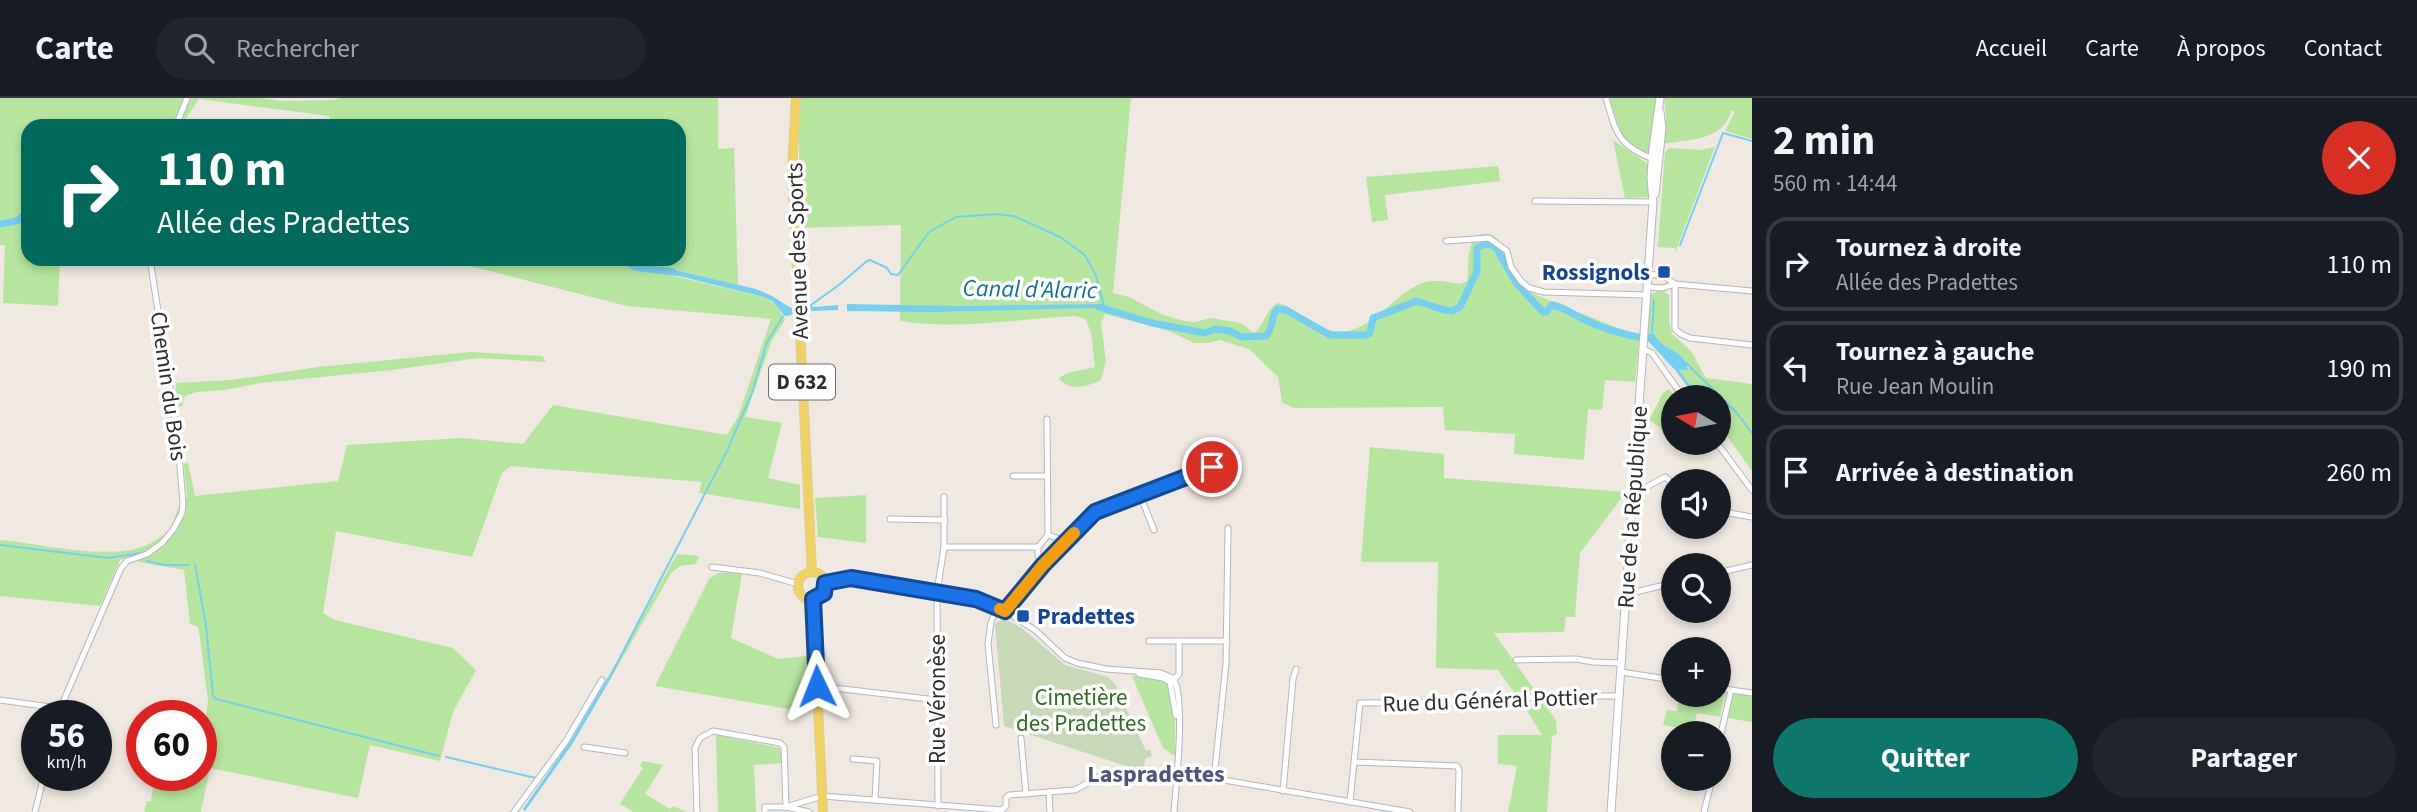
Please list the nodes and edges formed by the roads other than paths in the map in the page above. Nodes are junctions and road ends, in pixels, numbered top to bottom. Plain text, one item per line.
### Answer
1 (187, 98) edge
2 (796, 98) edge
3 (1606, 98) edge
4 (1659, 101) edge
5 (179, 119) edge
6 (1656, 160) junction
7 (1535, 201) dead end
8 (1653, 202) junction
9 (1446, 241) dead end
10 (150, 266) edge
11 (1648, 274) junction
12 (1675, 284) junction
13 (1647, 291) junction
14 (1752, 291) edge
15 (1752, 345) edge
16 (1643, 346) junction
17 (1675, 385) edge
18 (1047, 419) dead end
19 (1726, 455) edge
20 (1212, 467) dead end
21 (1013, 476) dead end
22 (1047, 476) junction
23 (1661, 477) edge
24 (1633, 489) junction
25 (1752, 490) edge
26 (1140, 495) junction
27 (944, 497) dead end
28 (1731, 513) edge
29 (1752, 517) edge
30 (890, 520) dead end
31 (945, 520) junction
32 (1228, 528) dead end
33 (1154, 530) dead end
34 (1048, 535) junction
35 (1066, 541) junction
36 (944, 547) junction
37 (1038, 547) junction
38 (1043, 565) junction
39 (1752, 565) edge
40 (712, 566) dead end
41 (1731, 570) edge
42 (812, 572) junction
43 (825, 583) junction
44 (798, 584) junction
45 (1661, 586) edge
46 (937, 592) junction
47 (1627, 594) junction
48 (813, 599) junction
49 (998, 608) junction
50 (1005, 611) junction
51 (1149, 641) dead end
52 (1179, 641) junction
53 (1227, 641) junction
54 (1516, 660) dead end
55 (1621, 663) junction
56 (1296, 669) dead end
57 (1621, 672) junction
58 (1661, 678) edge
59 (602, 680) dead end
60 (1173, 682) junction
61 (817, 686) junction
62 (1731, 690) edge
63 (1752, 693) edge
64 (1620, 696) junction
65 (0, 700) edge
66 (62, 700) edge
67 (937, 700) junction
68 (21, 703) edge
69 (996, 725) dead end
70 (1021, 738) dead end
71 (584, 747) dead end
72 (625, 753) dead end
73 (853, 759) dead end
74 (1355, 762) junction
75 (1109, 771) dead end
76 (1177, 772) junction
77 (1214, 778) junction
78 (40, 791) edge
79 (1283, 791) junction
80 (1709, 791) edge
81 (1049, 792) junction
82 (1026, 794) junction
83 (822, 796) junction
84 (874, 800) junction
85 (1350, 802) junction
86 (938, 806) junction
87 (786, 807) junction
88 (1391, 810) edge
89 (35, 812) edge
90 (514, 812) edge
91 (697, 812) edge
92 (765, 812) edge
93 (809, 812) edge
94 (823, 812) edge
95 (1050, 812) edge
96 (1174, 812) edge
97 (1410, 812) edge
98 (1458, 812) edge
99 (1611, 812) edge
100 (1704, 812) edge

1 - 5 street
2 - 42 main road, Avenue des Sports / D 632
3 - 6 street
4 - 6 street, Rue de la République
6 - 8 street, Rue de la République
7 - 8 street
8 - 11 street, Rue de la République
9 - 13 street
10 - 66 street, Chemin du Bois
11 - 12 street
11 - 13 street, Rue de la République
12 - 13 street
12 - 14 street
12 - 15 street
13 - 16 street, Rue de la République
16 - 17 street
16 - 24 street, Rue de la République
18 - 22 street
19 - 25 street
20 - 26 street
21 - 22 street
22 - 34 street
23 - 24 street
24 - 47 street, Rue de la République
26 - 33 street
26 - 35 street
27 - 31 street, Rue Véronèse
28 - 29 street
30 - 31 street
31 - 36 street, Rue Véronèse
32 - 53 street
34 - 35 street
34 - 37 street
35 - 38 street
36 - 37 street
36 - 46 street, Rue Véronèse
37 - 38 street
38 - 50 street
39 - 41 street
40 - 44 street
42 - 43 main road
42 - 44 main road
43 - 46 street
43 - 48 main road
44 - 48 main road
45 - 47 street
46 - 49 street
46 - 67 street, Rue Véronèse
47 - 55 street, Rue de la République
48 - 61 main road
49 - 50 street
49 - 69 street
50 - 60 street
51 - 52 street
52 - 53 street
52 - 60 street
53 - 77 street
54 - 55 street
55 - 57 street, Rue de la République
56 - 79 street
57 - 58 street
57 - 64 street, Rue de la République
59 - 90 street
60 - 76 street
61 - 67 street
61 - 83 main road
62 - 63 street
64 - 74 street, Rue du Général Pottier
64 - 99 street, Rue de la République
65 - 68 street
67 - 86 street, Rue Véronèse
70 - 82 street
71 - 72 street
73 - 84 street
74 - 85 street
74 - 98 street
75 - 81 street
76 - 77 street
76 - 96 street
77 - 79 street
78 - 89 street
79 - 85 street
80 - 100 street
81 - 82 street
81 - 95 street
82 - 86 street
83 - 84 street
83 - 87 street
83 - 94 main road
84 - 86 street
85 - 88 street
87 - 91 street
87 - 92 street
87 - 93 street
88 - 97 street

